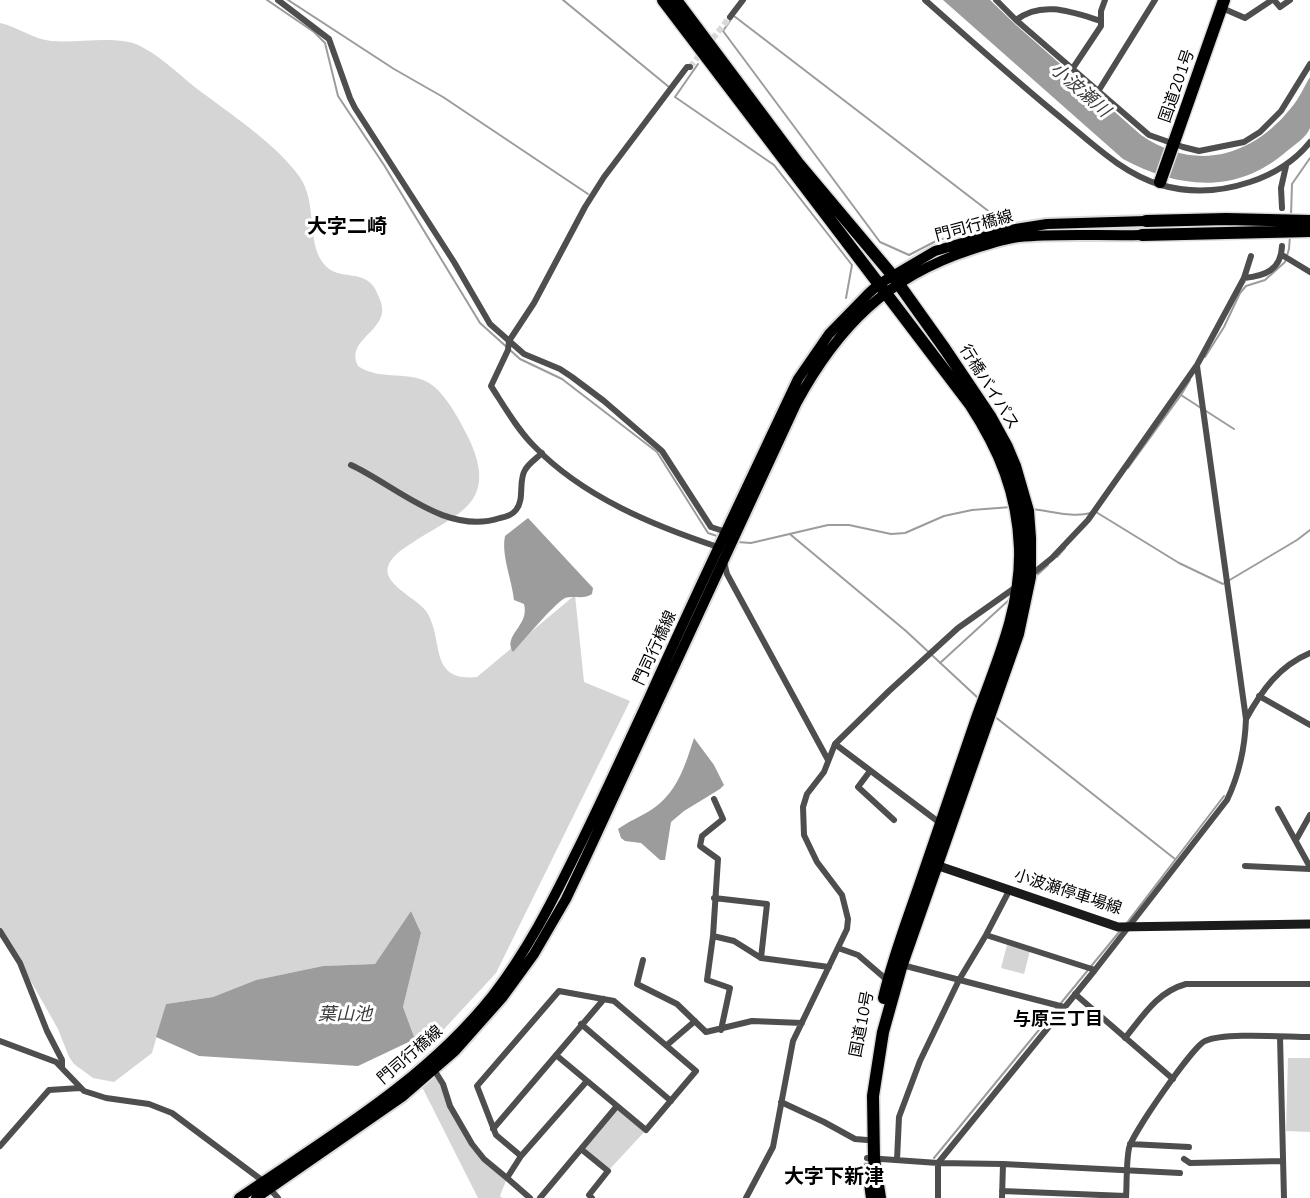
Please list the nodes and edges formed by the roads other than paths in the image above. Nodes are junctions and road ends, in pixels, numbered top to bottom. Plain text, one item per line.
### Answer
1 (278, 0) edge
2 (663, 0) edge
3 (676, 0) edge
4 (743, 0) edge
5 (925, 0) edge
6 (996, 0) edge
7 (1105, 0) edge
8 (1155, 0) edge
9 (1273, 0) edge
10 (1290, 0) edge
11 (1054, 3) edge
12 (1222, 4) edge
13 (730, 17) tunnel mouth
14 (1016, 20) junction
15 (1101, 21) junction
16 (1310, 64) edge
17 (690, 67) tunnel mouth
18 (1073, 68) junction
19 (1099, 90) junction
20 (1310, 142) edge
21 (1174, 145) junction
22 (1286, 166) junction
23 (1160, 182) dead end
24 (1282, 208) dead end
25 (1146, 221) joint
26 (1310, 221) edge
27 (1310, 231) edge
28 (1142, 235) joint
29 (1282, 246) dead end
30 (1282, 255) junction
31 (1251, 256) dead end
32 (1310, 272) edge
33 (1244, 278) junction
34 (895, 280) junction
35 (882, 288) junction
36 (508, 341) junction
37 (1197, 365) junction
38 (542, 453) junction
39 (351, 465) dead end
40 (731, 533) junction
41 (723, 548) junction
42 (723, 561) junction
43 (1030, 577) junction
44 (1019, 585) junction
45 (1310, 653) edge
46 (1259, 696) junction
47 (1246, 719) junction
48 (1310, 725) edge
49 (835, 744) junction
50 (828, 760) junction
51 (870, 771) junction
52 (714, 799) dead end
53 (1278, 809) dead end
54 (1310, 815) edge
55 (894, 820) dead end
56 (940, 823) junction
57 (1296, 840) junction
58 (932, 864) junction
59 (1245, 866) dead end
60 (1310, 868) edge
61 (1010, 889) junction
62 (714, 898) junction
63 (1310, 924) edge
64 (1129, 927) junction
65 (0, 931) edge
66 (986, 935) junction
67 (713, 936) junction
68 (838, 948) junction
69 (761, 958) junction
70 (643, 960) dead end
71 (898, 963) junction
72 (829, 967) junction
73 (1095, 970) junction
74 (959, 980) junction
75 (1310, 984) edge
76 (891, 986) junction
77 (1075, 994) junction
78 (604, 999) junction
79 (1064, 1007) junction
80 (695, 1021) junction
81 (802, 1023) junction
82 (582, 1024) junction
83 (721, 1030) junction
84 (1280, 1037) junction
85 (1310, 1037) edge
86 (1125, 1038) junction
87 (0, 1041) edge
88 (666, 1045) junction
89 (556, 1055) junction
90 (431, 1066) junction
91 (62, 1067) junction
92 (1173, 1079) junction
93 (587, 1081) junction
94 (80, 1088) junction
95 (671, 1101) junction
96 (781, 1102) junction
97 (617, 1106) junction
98 (494, 1129) junction
99 (867, 1140) junction
100 (1130, 1144) junction
101 (0, 1146) edge
102 (1189, 1147) dead end
103 (581, 1149) junction
104 (521, 1156) junction
105 (871, 1159) junction
106 (1184, 1159) dead end
107 (897, 1160) junction
108 (1283, 1161) junction
109 (938, 1163) junction
110 (1003, 1164) junction
111 (1128, 1170) junction
112 (1180, 1173) dead end
113 (507, 1178) junction
114 (267, 1185) junction
115 (1002, 1195) edge
116 (1069, 1196) edge
117 (1126, 1197) edge
118 (239, 1198) edge
119 (256, 1198) edge
120 (278, 1198) edge
121 (530, 1198) edge
122 (540, 1198) edge
123 (592, 1198) edge
124 (746, 1198) edge
125 (872, 1198) edge
126 (880, 1198) edge
127 (938, 1198) edge
128 (1284, 1198) edge

1 - 36 street
2 - 35 highway, 行橋バイパス
3 - 34 highway, 行橋バイパス
4 - 13 street
5 - 22 street
6 - 14 street
7 - 15 street
8 - 19 street
9 - 10 street
9 - 12 street
11 - 14 street
11 - 15 street
12 - 21 highway, 国道201号
14 - 18 street
15 - 18 street
16 - 21 street
17 - 36 street
18 - 19 street
19 - 21 street
20 - 22 street
21 - 23 highway, 国道201号
22 - 24 street
25 - 26 highway
25 - 34 main road, 門司行橋線
27 - 28 highway
28 - 34 main road, 門司行橋線
29 - 30 street
30 - 32 street
30 - 33 street
31 - 33 street
33 - 37 street
34 - 35 main road, 門司行橋線
34 - 43 highway, 行橋バイパス
35 - 40 main road, 門司行橋線
35 - 44 highway, 行橋バイパス
36 - 38 street
36 - 40 street
37 - 43 street
37 - 47 street
38 - 39 street
38 - 41 street
40 - 41 main road, 門司行橋線
41 - 42 main road, 門司行橋線
41 - 90 main road, 門司行橋線
42 - 50 street
42 - 90 main road, 門司行橋線
43 - 44 street
43 - 58 highway, 行橋バイパス
44 - 49 street
44 - 56 highway, 行橋バイパス
45 - 46 street
46 - 47 street
46 - 48 street
47 - 64 street
49 - 50 street
49 - 51 street
50 - 68 street
51 - 55 street
51 - 56 street
52 - 62 street
53 - 57 street
54 - 57 street
56 - 58 highway, 行橋バイパス
57 - 60 street
58 - 61 main road, 小波瀬停車場線
58 - 71 highway, 国道10号
59 - 60 street
61 - 64 main road, 小波瀬停車場線
61 - 66 street
62 - 67 street
62 - 69 street
63 - 64 main road, 小波瀬停車場線
64 - 73 street
65 - 91 street
66 - 73 street
66 - 74 street
67 - 69 street
67 - 83 street
68 - 72 street
68 - 76 street
69 - 72 street
70 - 80 street
71 - 74 street
71 - 76 highway, 国道10号
72 - 81 street
73 - 77 street
74 - 79 street
74 - 107 street
75 - 86 street
76 - 99 highway, 国道10号
76 - 105 highway, 国道10号
77 - 79 street
77 - 86 street
78 - 82 street
78 - 88 street
78 - 98 street
79 - 109 street
80 - 83 street
80 - 88 street
81 - 83 street
81 - 96 street
82 - 89 street
82 - 95 street
84 - 85 street
84 - 92 street
84 - 108 street
86 - 92 street
87 - 91 street
88 - 95 street
89 - 93 street
89 - 98 street
90 - 113 street
90 - 114 main road, 門司行橋線
91 - 94 street
92 - 100 street
93 - 97 street
93 - 104 street
94 - 101 street
94 - 114 street
95 - 97 street
96 - 99 street
96 - 124 street
97 - 103 street
98 - 104 street
99 - 105 highway, 国道10号
100 - 102 street
100 - 111 street
103 - 122 street
103 - 123 street
104 - 113 street
105 - 107 street
105 - 125 highway, 国道10号
105 - 126 highway, 国道10号
106 - 108 street
107 - 109 street
108 - 128 street
109 - 110 street
109 - 127 street
110 - 111 street
110 - 115 street
111 - 112 street
111 - 117 street
113 - 121 street
114 - 118 main road, 門司行橋線
114 - 119 main road, 門司行橋線
114 - 120 street
115 - 116 street
116 - 117 street

